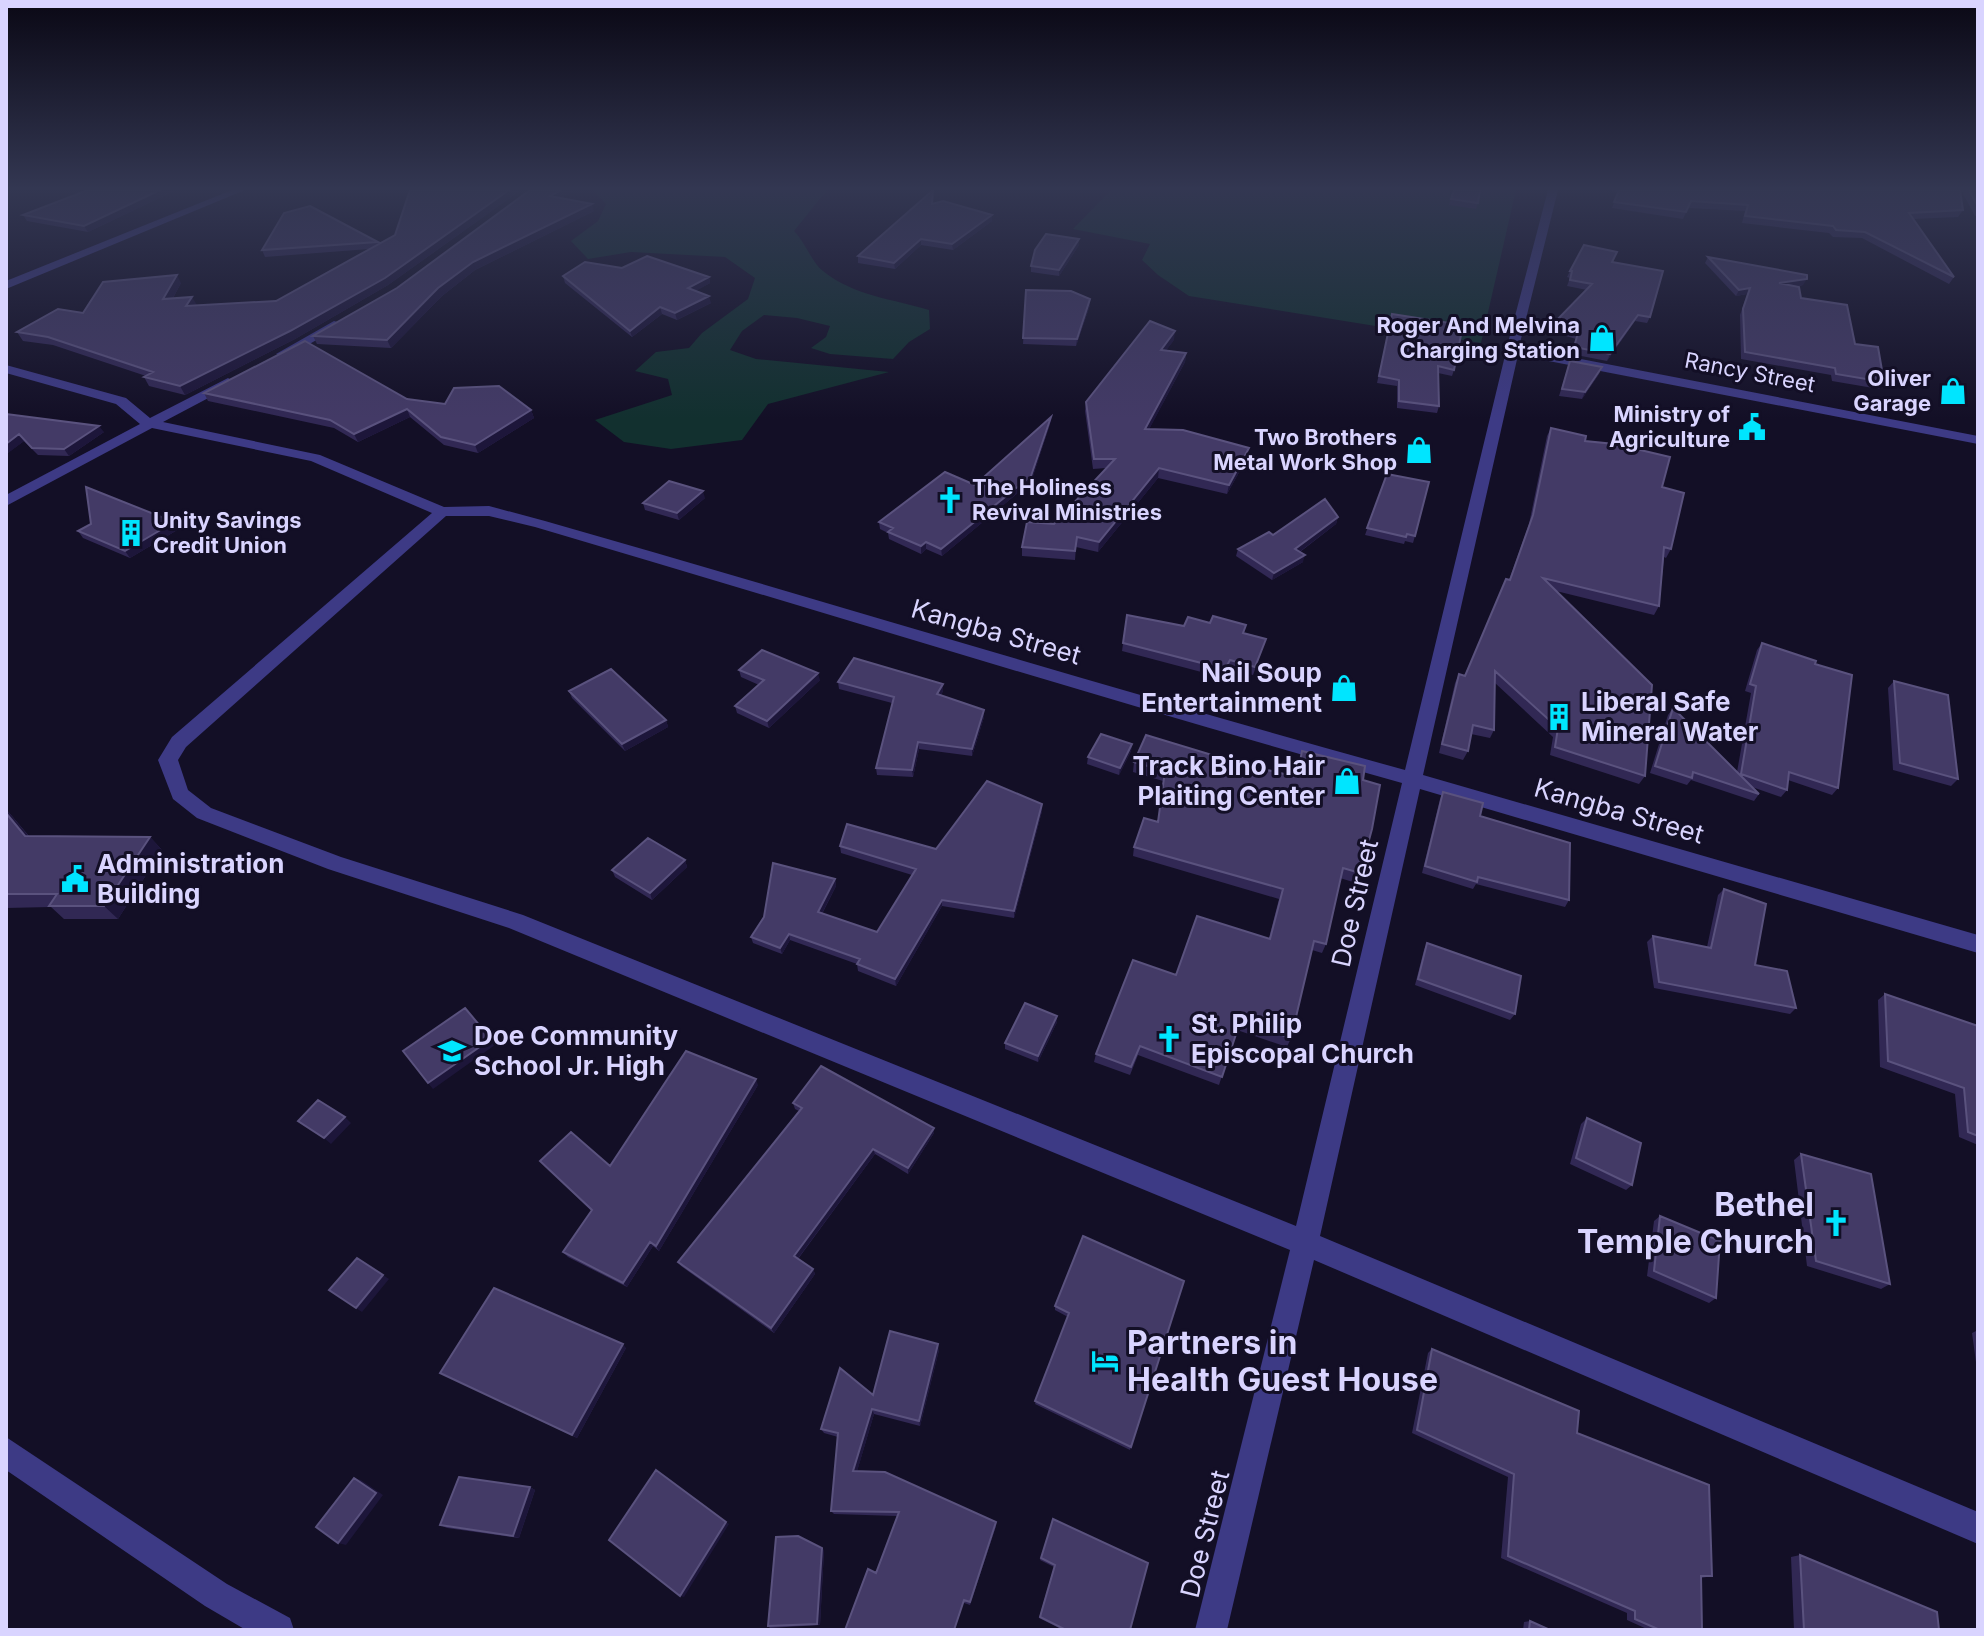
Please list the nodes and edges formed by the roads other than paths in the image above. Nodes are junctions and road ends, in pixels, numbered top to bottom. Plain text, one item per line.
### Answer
1 (52, 266) edge
2 (1534, 266) edge
3 (6, 285) edge
4 (354, 314) edge
5 (1513, 350) junction
6 (272, 359) edge
7 (6, 369) edge
8 (245, 373) edge
9 (147, 423) junction
10 (1978, 440) edge
11 (6, 501) edge
12 (442, 512) junction
13 (1413, 780) junction
14 (1978, 944) edge
15 (1305, 1243) junction
16 (6, 1452) edge
17 (1978, 1528) edge
18 (278, 1630) edge
19 (1211, 1630) edge

1 - 3 street
2 - 5 street, Doe Street
4 - 6 street
5 - 10 street, Rancy Street
5 - 13 street, Doe Street
7 - 9 street, Kangba Street
8 - 9 street
9 - 11 street
9 - 12 street, Kangba Street
12 - 13 street, Kangba Street
12 - 15 street
13 - 14 street, Kangba Street
13 - 15 street, Doe Street
15 - 17 street
15 - 19 street, Doe Street
16 - 18 street

